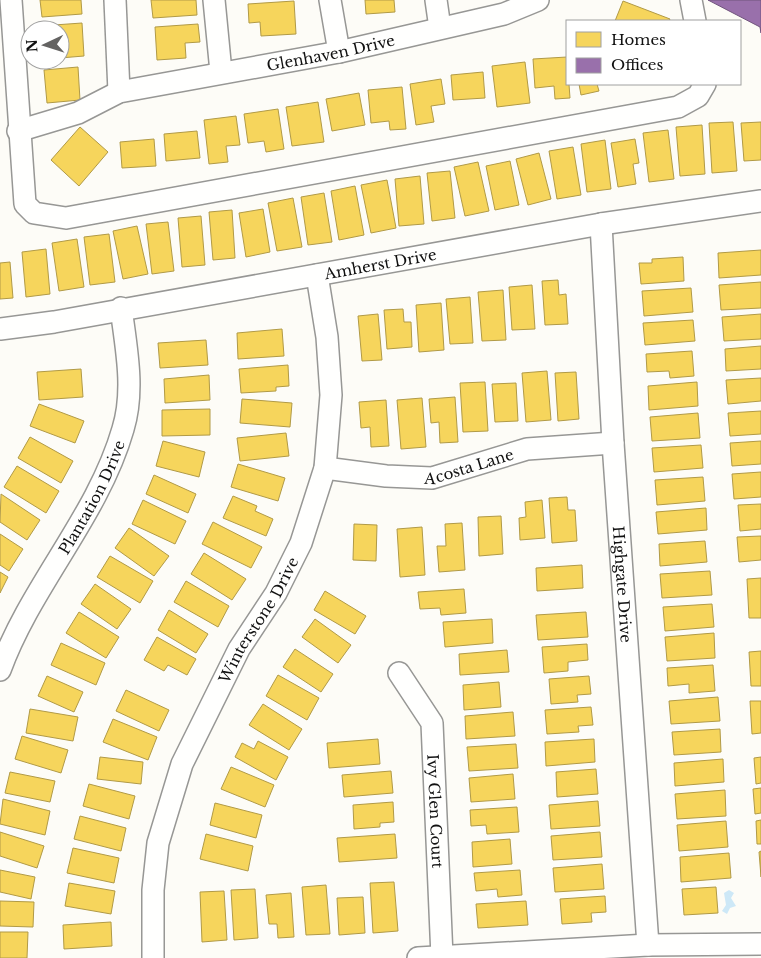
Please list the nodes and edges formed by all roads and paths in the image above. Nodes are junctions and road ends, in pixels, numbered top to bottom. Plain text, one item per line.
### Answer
1 (11, 0) edge
2 (115, 0) edge
3 (214, 0) edge
4 (330, 0) edge
5 (436, 0) edge
6 (538, 0) edge
7 (691, 0) edge
8 (695, 20) edge
9 (440, 28) junction
10 (339, 52) junction
11 (221, 72) junction
12 (704, 85) edge
13 (120, 92) junction
14 (18, 131) junction
15 (761, 201) edge
16 (601, 224) junction
17 (317, 275) junction
18 (121, 308) junction
19 (0, 329) edge
20 (613, 443) junction
21 (325, 468) junction
22 (0, 670) edge
23 (399, 674) dead end
24 (761, 944) edge
25 (648, 945) junction
26 (442, 957) junction
27 (153, 958) edge
28 (418, 958) edge

1 - 14 street
2 - 13 street
3 - 11 street
4 - 10 street
5 - 9 street
6 - 9 street, Glenhaven Drive
7 - 8 street
9 - 10 street, Glenhaven Drive
10 - 11 street, Glenhaven Drive
11 - 13 street, Glenhaven Drive
12 - 14 street
13 - 14 street, Glenhaven Drive
15 - 16 street, Amherst Drive
16 - 17 street, Amherst Drive
16 - 20 street, Highgate Drive
17 - 18 street, Amherst Drive
17 - 21 street, Winterstone Drive
18 - 19 street, Amherst Drive
18 - 22 street, Plantation Drive
20 - 21 street, Acosta Lane
20 - 25 street, Highgate Drive
21 - 27 street, Winterstone Drive
23 - 26 street, Ivy Glen Court
24 - 25 street
25 - 26 street
26 - 28 street

